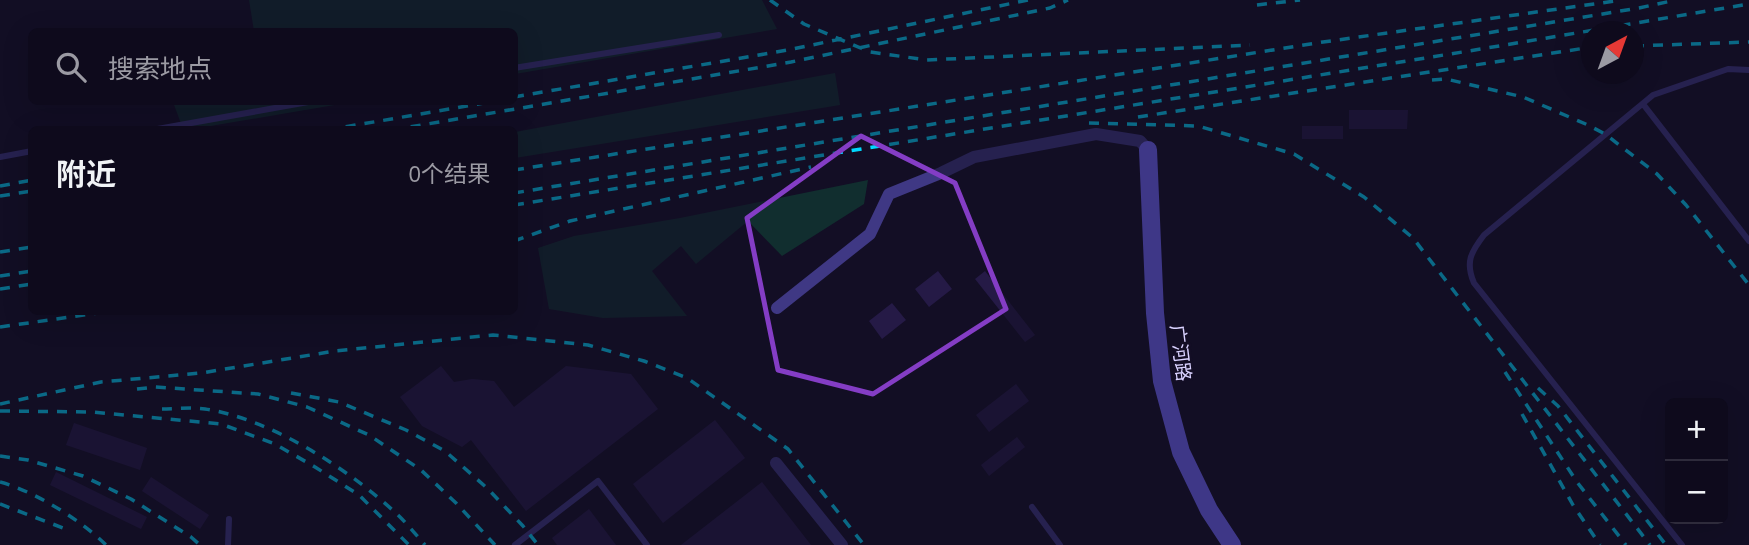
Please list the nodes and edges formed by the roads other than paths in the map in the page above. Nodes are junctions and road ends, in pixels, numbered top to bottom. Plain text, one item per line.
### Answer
1 (719, 35) dead end
2 (518, 67) edge
3 (1749, 69) edge
4 (1643, 104) junction
5 (291, 105) edge
6 (174, 126) edge
7 (1148, 150) joint
8 (28, 152) edge
9 (0, 157) edge
10 (1749, 241) edge
11 (777, 308) dead end
12 (776, 463) dead end
13 (1032, 508) dead end
14 (229, 519) dead end
15 (228, 545) edge
16 (515, 545) edge
17 (647, 545) edge
18 (842, 545) edge
19 (1060, 545) edge
20 (1232, 545) edge
21 (1682, 545) edge

1 - 2 lane
3 - 4 lane
4 - 10 lane
4 - 21 lane
5 - 6 lane
7 - 11 street
7 - 20 street, 广河路
8 - 9 lane
12 - 18 street
13 - 19 lane
14 - 15 lane
16 - 17 lane

